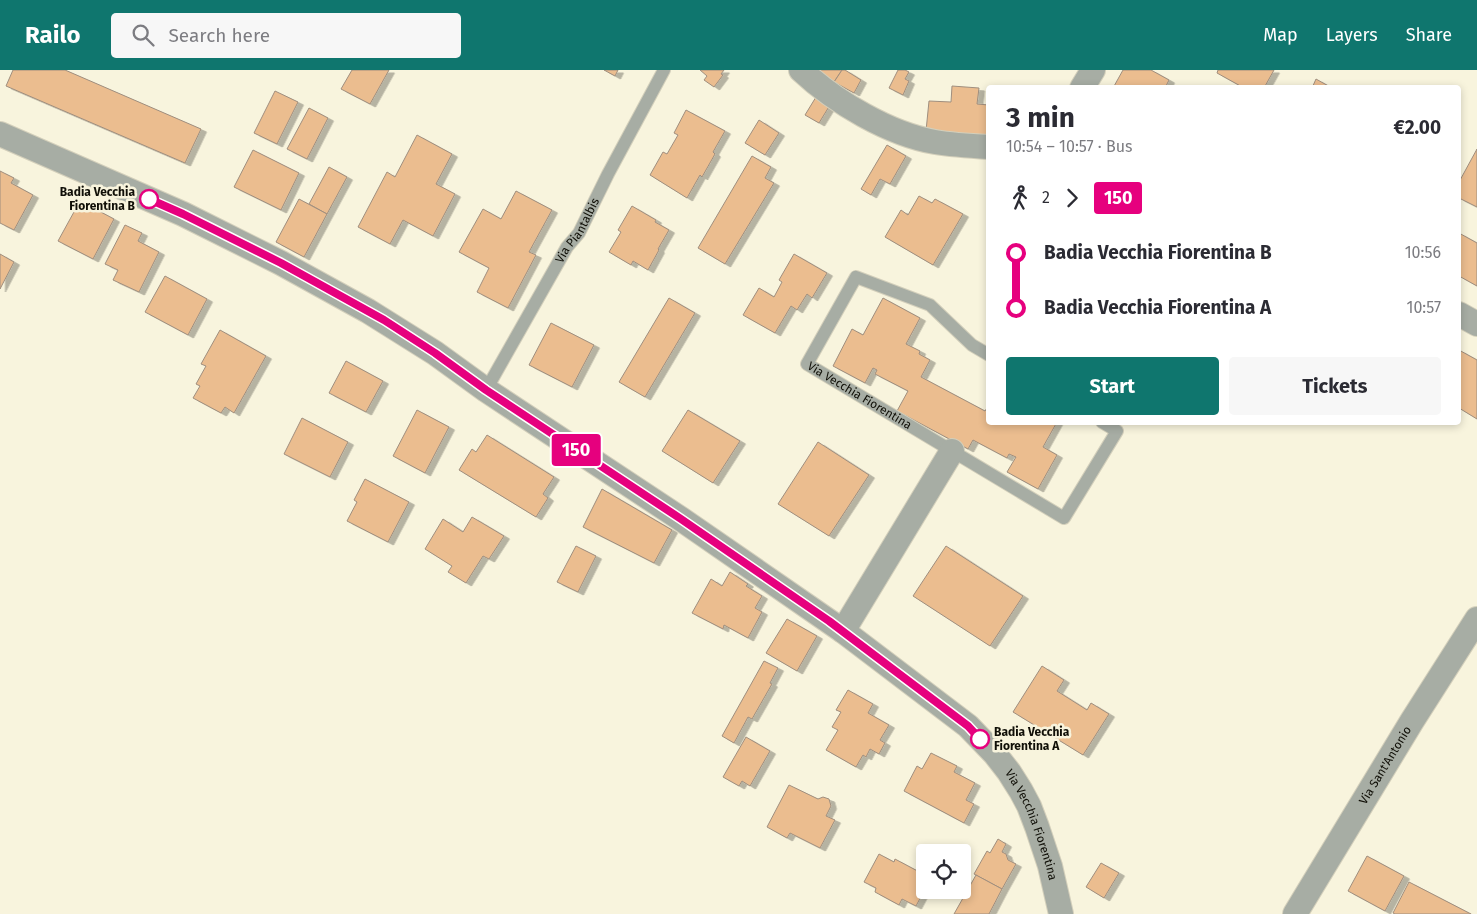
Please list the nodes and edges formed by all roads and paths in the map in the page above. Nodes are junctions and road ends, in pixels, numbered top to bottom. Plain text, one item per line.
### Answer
1 (664, 70) edge
2 (801, 70) edge
3 (1093, 70) edge
4 (1084, 85) edge
5 (0, 134) edge
6 (986, 147) edge
7 (1461, 315) edge
8 (1477, 324) edge
9 (986, 353) edge
10 (486, 390) junction
11 (1107, 425) edge
12 (952, 451) junction
13 (1477, 619) edge
14 (843, 631) junction
15 (1061, 914) edge
16 (1295, 914) edge

1 - 10 lane, Via Piantalbis
2 - 6 street
3 - 4 street
5 - 10 street, Via Vecchia Fiorentina
7 - 8 street
9 - 12 lane, Via Vecchia Fiorentina
10 - 14 street, Via Vecchia Fiorentina
11 - 12 lane, Via Vecchia Fiorentina
12 - 14 street
13 - 16 street, Via Sant'Antonio
14 - 15 street, Via Vecchia Fiorentina

